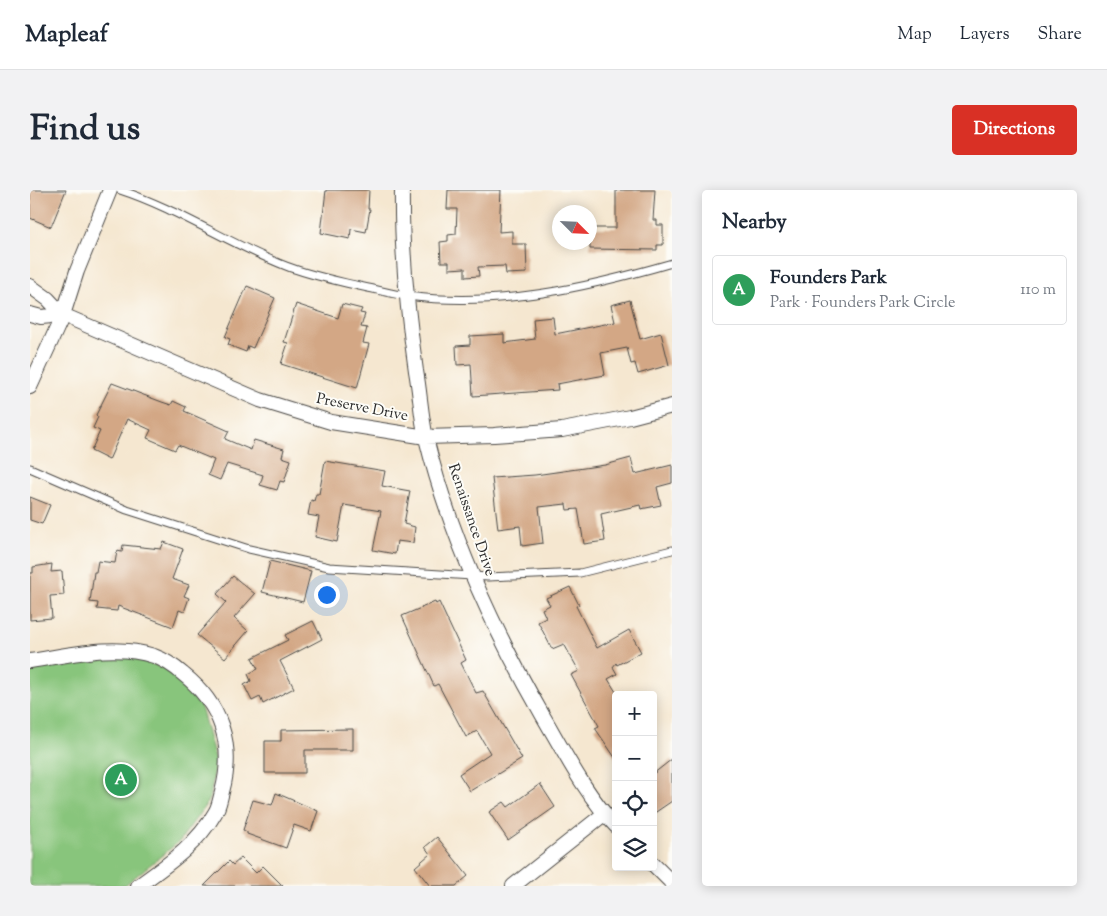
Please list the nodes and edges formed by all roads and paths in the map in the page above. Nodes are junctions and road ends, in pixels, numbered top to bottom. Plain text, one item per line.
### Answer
1 (110, 190) edge
2 (120, 190) edge
3 (402, 190) edge
4 (672, 263) edge
5 (30, 286) edge
6 (405, 296) junction
7 (30, 314) edge
8 (63, 315) junction
9 (30, 387) edge
10 (672, 406) edge
11 (426, 437) junction
12 (30, 468) edge
13 (672, 550) edge
14 (473, 578) junction
15 (30, 662) edge
16 (604, 814) junction
17 (612, 822) edge
18 (657, 868) edge
19 (672, 883) edge
20 (138, 886) edge
21 (513, 886) edge

1 - 8 street
2 - 6 lane
3 - 6 street, Renaissance Drive
4 - 6 lane
5 - 8 street, Preserve Drive
6 - 11 street, Renaissance Drive
7 - 8 street, Preserve Drive
8 - 9 street
8 - 11 street, Preserve Drive
10 - 11 street, Preserve Drive
11 - 14 street, Renaissance Drive
12 - 14 lane
13 - 14 lane
14 - 16 street, Renaissance Drive
15 - 20 street
16 - 17 street, Renaissance Drive
16 - 21 street
18 - 19 street

